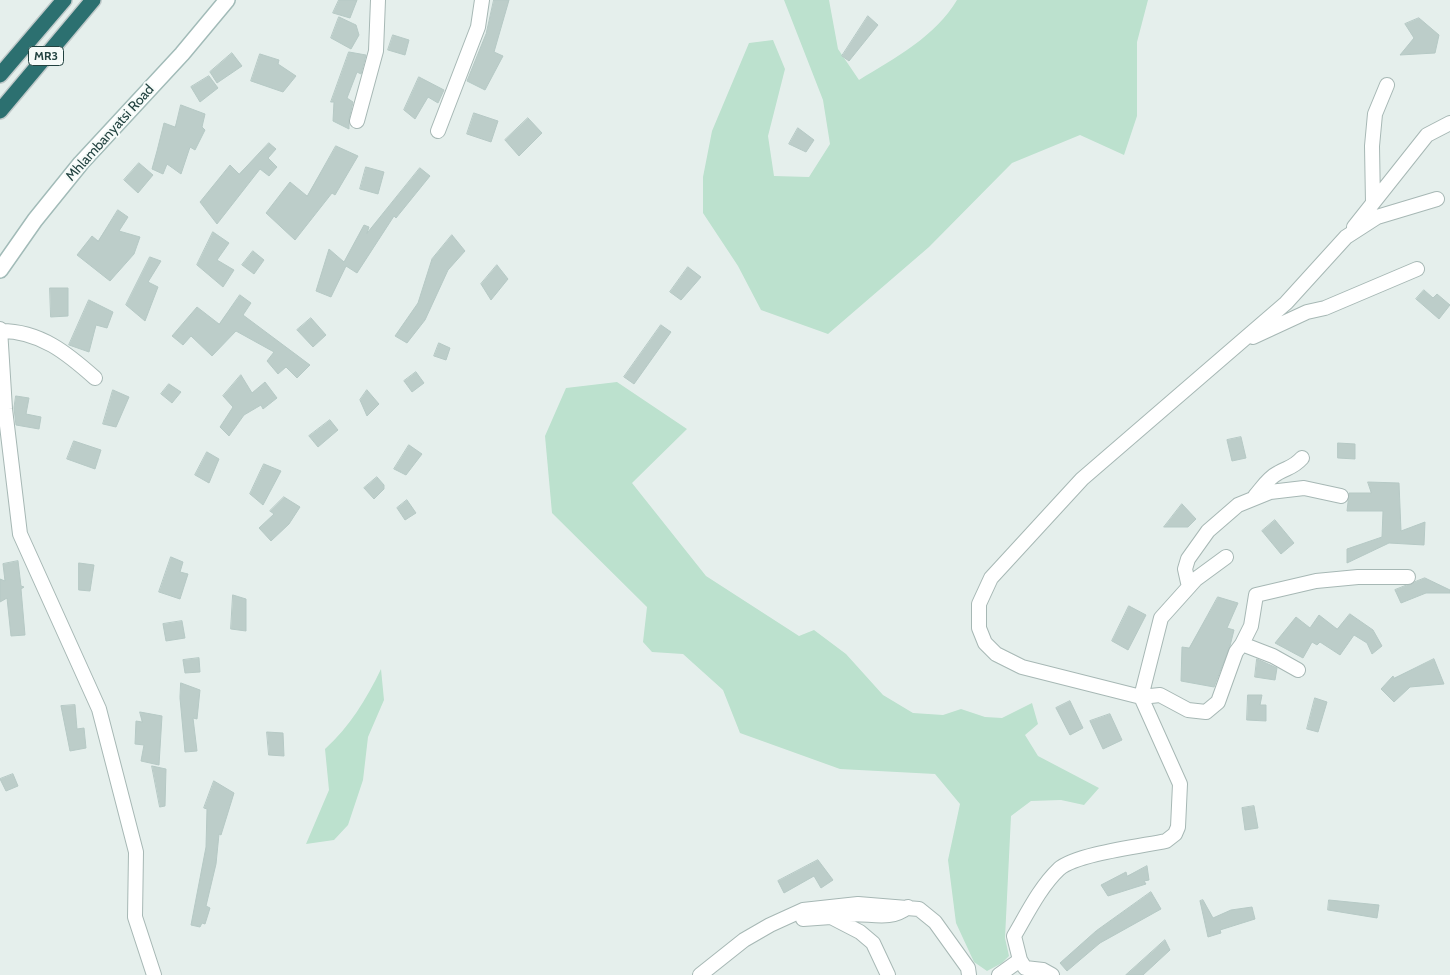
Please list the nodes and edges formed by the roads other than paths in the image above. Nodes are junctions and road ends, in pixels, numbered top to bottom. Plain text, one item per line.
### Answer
1 (64, 0) edge
2 (93, 0) edge
3 (226, 0) edge
4 (378, 0) edge
5 (482, 0) edge
6 (0, 75) edge
7 (1387, 86) dead end
8 (0, 111) edge
9 (357, 121) dead end
10 (1450, 123) edge
11 (438, 131) dead end
12 (1437, 199) dead end
13 (1374, 203) junction
14 (1346, 237) junction
15 (1417, 269) dead end
16 (0, 270) edge
17 (0, 330) edge
18 (1243, 341) junction
19 (95, 378) dead end
20 (1302, 458) dead end
21 (1341, 496) dead end
22 (1252, 499) junction
23 (1226, 557) dead end
24 (1408, 577) dead end
25 (1189, 586) junction
26 (1242, 644) junction
27 (1298, 670) dead end
28 (1141, 697) junction
29 (908, 908) junction
30 (831, 917) junction
31 (779, 920) junction
32 (1020, 960) junction
33 (154, 975) edge
34 (700, 975) edge
35 (888, 975) edge
36 (969, 975) edge
37 (999, 975) edge
38 (1052, 975) edge

1 - 6 highway, MR3
2 - 8 highway, MR3
3 - 16 main road, Mhlambanyatsi Road
4 - 9 street
5 - 11 street
7 - 13 street
10 - 13 street
12 - 14 street
13 - 14 street
14 - 18 street
15 - 18 street
17 - 19 street
17 - 33 street
18 - 28 street
20 - 22 street
21 - 22 street
22 - 25 street
23 - 25 street
24 - 26 street
25 - 28 street
26 - 27 street
26 - 28 street
28 - 32 street
29 - 30 street
29 - 31 street
29 - 36 street
30 - 31 street
30 - 35 street
31 - 34 street
32 - 37 street
32 - 38 street

